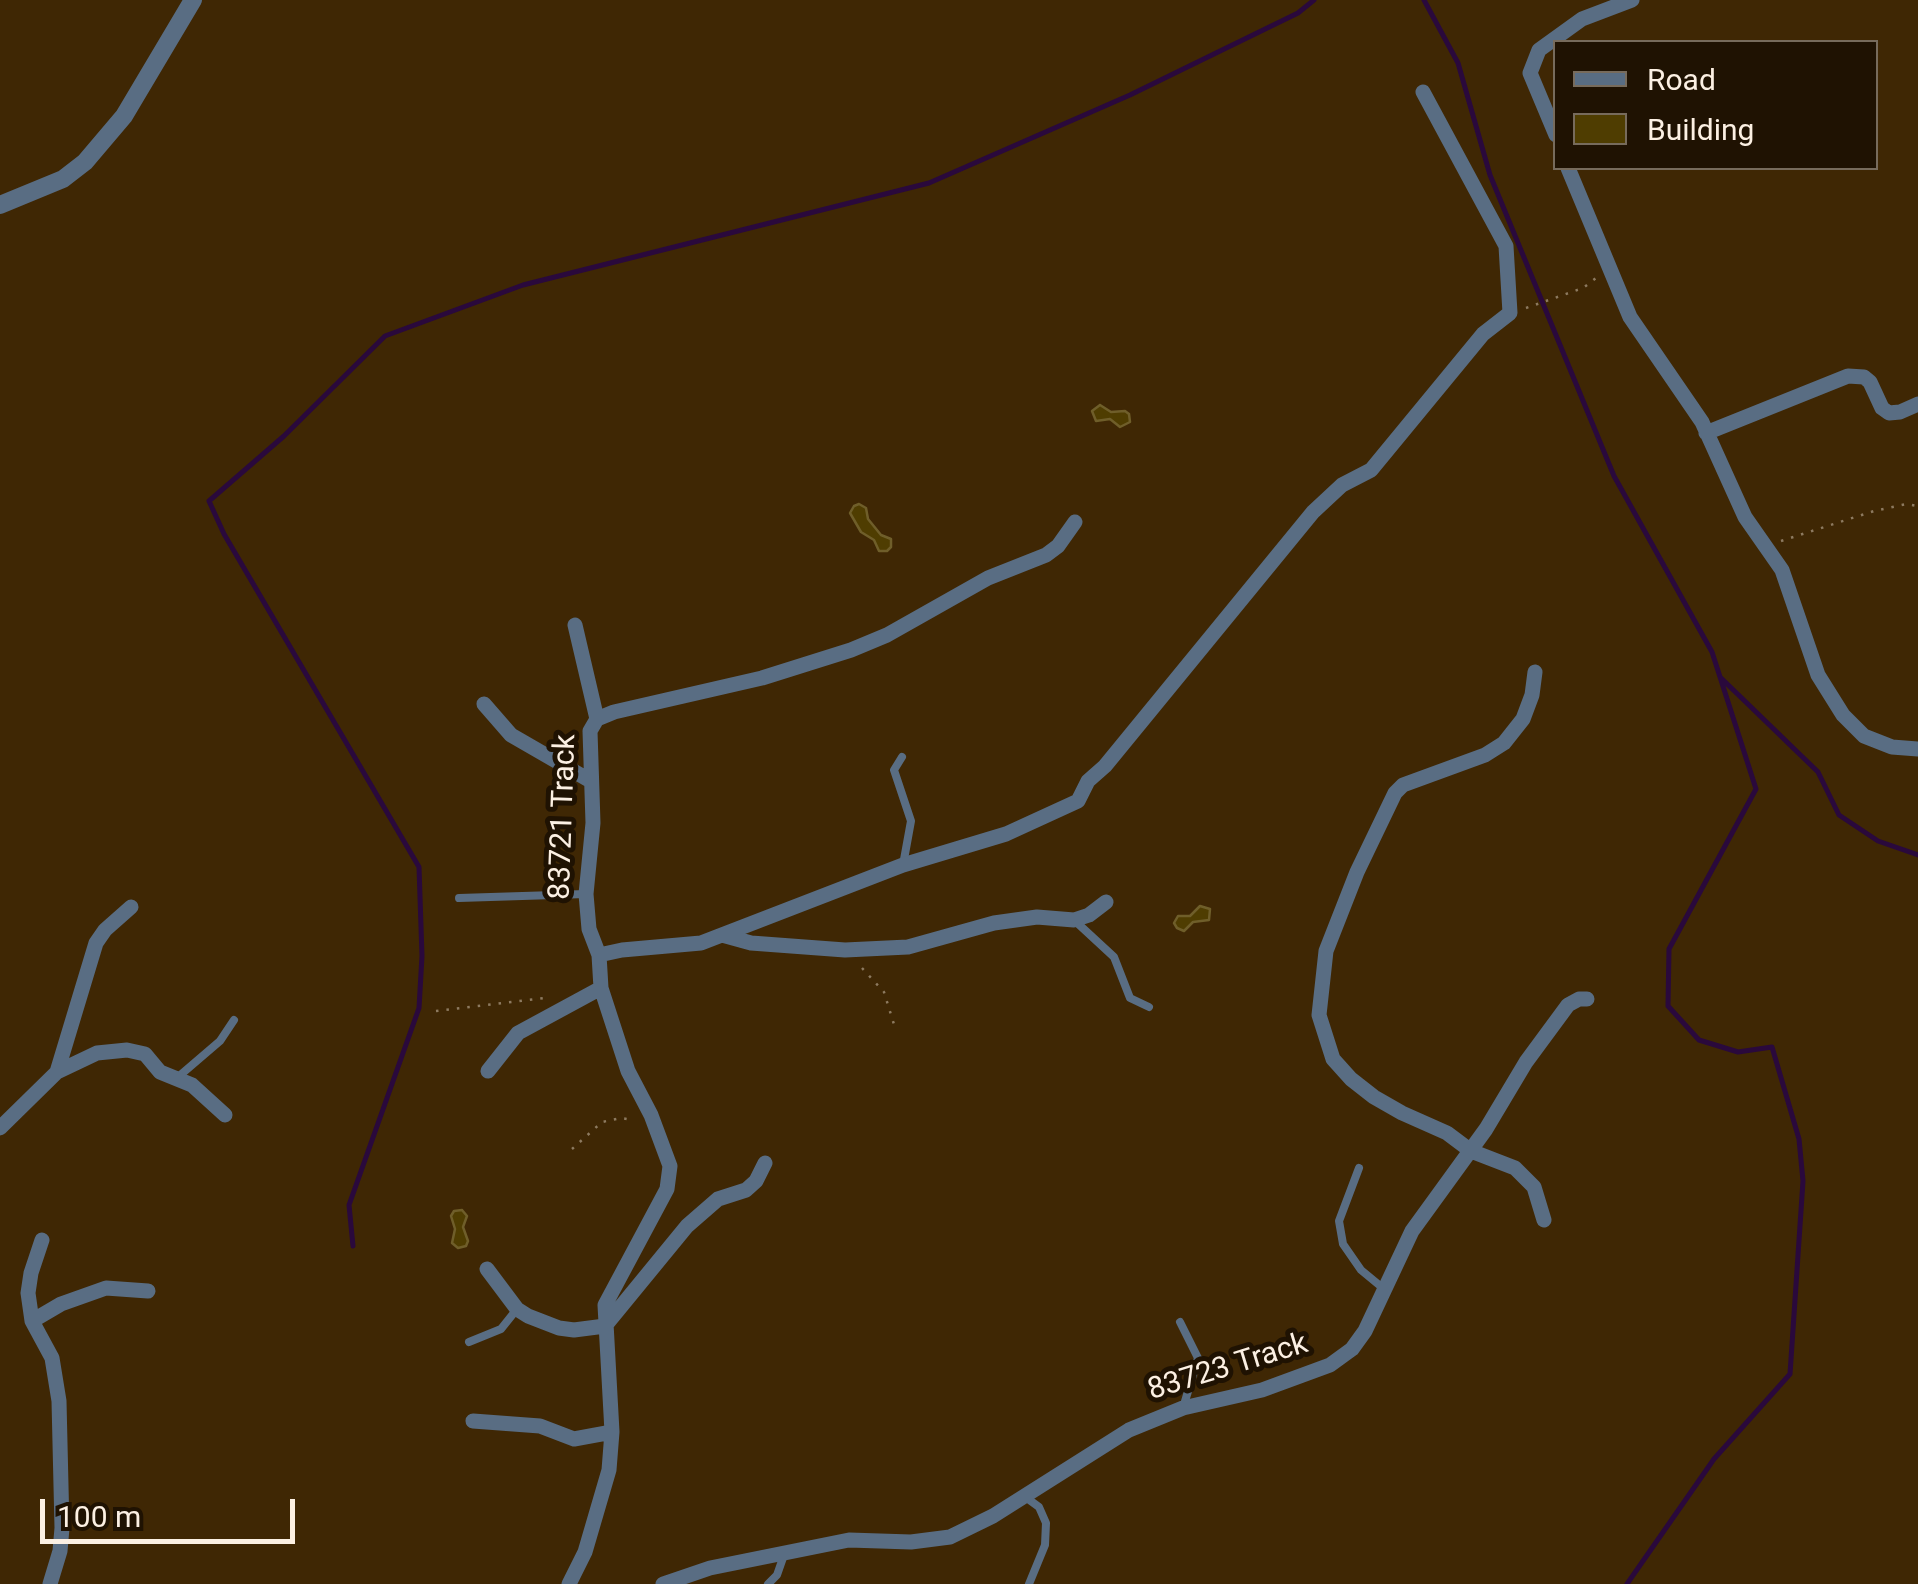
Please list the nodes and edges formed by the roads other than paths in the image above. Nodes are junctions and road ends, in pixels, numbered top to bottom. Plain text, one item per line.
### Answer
1 (193, 0) edge
2 (1632, 0) edge
3 (1423, 92) dead end
4 (1553, 128) edge
5 (1569, 170) edge
6 (0, 206) edge
7 (1918, 404) edge
8 (1706, 433) junction
9 (1075, 522) dead end
10 (575, 625) dead end
11 (1535, 672) dead end
12 (484, 704) dead end
13 (597, 719) junction
14 (1918, 749) edge
15 (902, 757) dead end
16 (589, 780) junction
17 (903, 865) junction
18 (586, 894) junction
19 (459, 898) dead end
20 (1106, 902) dead end
21 (131, 906) dead end
22 (1074, 920) junction
23 (722, 935) junction
24 (598, 955) junction
25 (601, 988) junction
26 (1587, 999) dead end
27 (1150, 1007) dead end
28 (234, 1020) dead end
29 (488, 1070) dead end
30 (57, 1072) junction
31 (175, 1080) junction
32 (225, 1115) dead end
33 (0, 1128) edge
34 (1471, 1152) junction
35 (765, 1164) dead end
36 (1359, 1168) dead end
37 (1544, 1220) dead end
38 (42, 1240) dead end
39 (487, 1270) dead end
40 (1384, 1289) junction
41 (148, 1291) dead end
42 (517, 1309) junction
43 (32, 1321) junction
44 (1180, 1322) dead end
45 (605, 1326) junction
46 (469, 1342) dead end
47 (1182, 1408) junction
48 (473, 1421) dead end
49 (612, 1432) junction
50 (1024, 1496) junction
51 (786, 1551) junction
52 (50, 1584) edge
53 (569, 1584) edge
54 (663, 1584) edge
55 (768, 1584) edge
56 (1029, 1584) edge

1 - 6 street
2 - 4 street
3 - 17 street
5 - 8 street
7 - 8 street
8 - 14 street
9 - 13 street, 83721 Track
10 - 13 street
11 - 34 street
12 - 16 street
13 - 16 street, 83721 Track
15 - 17 lane
16 - 18 street, 83721 Track
17 - 23 street
18 - 19 lane
18 - 24 street, 83721 Track
20 - 22 street
21 - 30 street
22 - 23 street
22 - 27 lane
23 - 24 street
24 - 25 street, 83721 Track
25 - 29 street
25 - 45 street, 83721 Track
26 - 34 street, 83723 Track
28 - 31 lane
30 - 31 street
30 - 33 street
31 - 32 street
34 - 37 street
34 - 40 street, 83723 Track
35 - 45 street
36 - 40 lane
38 - 43 street
39 - 42 street
40 - 47 street, 83723 Track
41 - 43 street
42 - 45 street
42 - 46 lane
43 - 52 street
44 - 47 lane
45 - 49 street, 83721 Track
47 - 50 street, 83723 Track
48 - 49 street
49 - 53 street, 83721 Track
50 - 51 street, 83723 Track
50 - 56 lane
51 - 54 street, 83723 Track
51 - 55 lane

